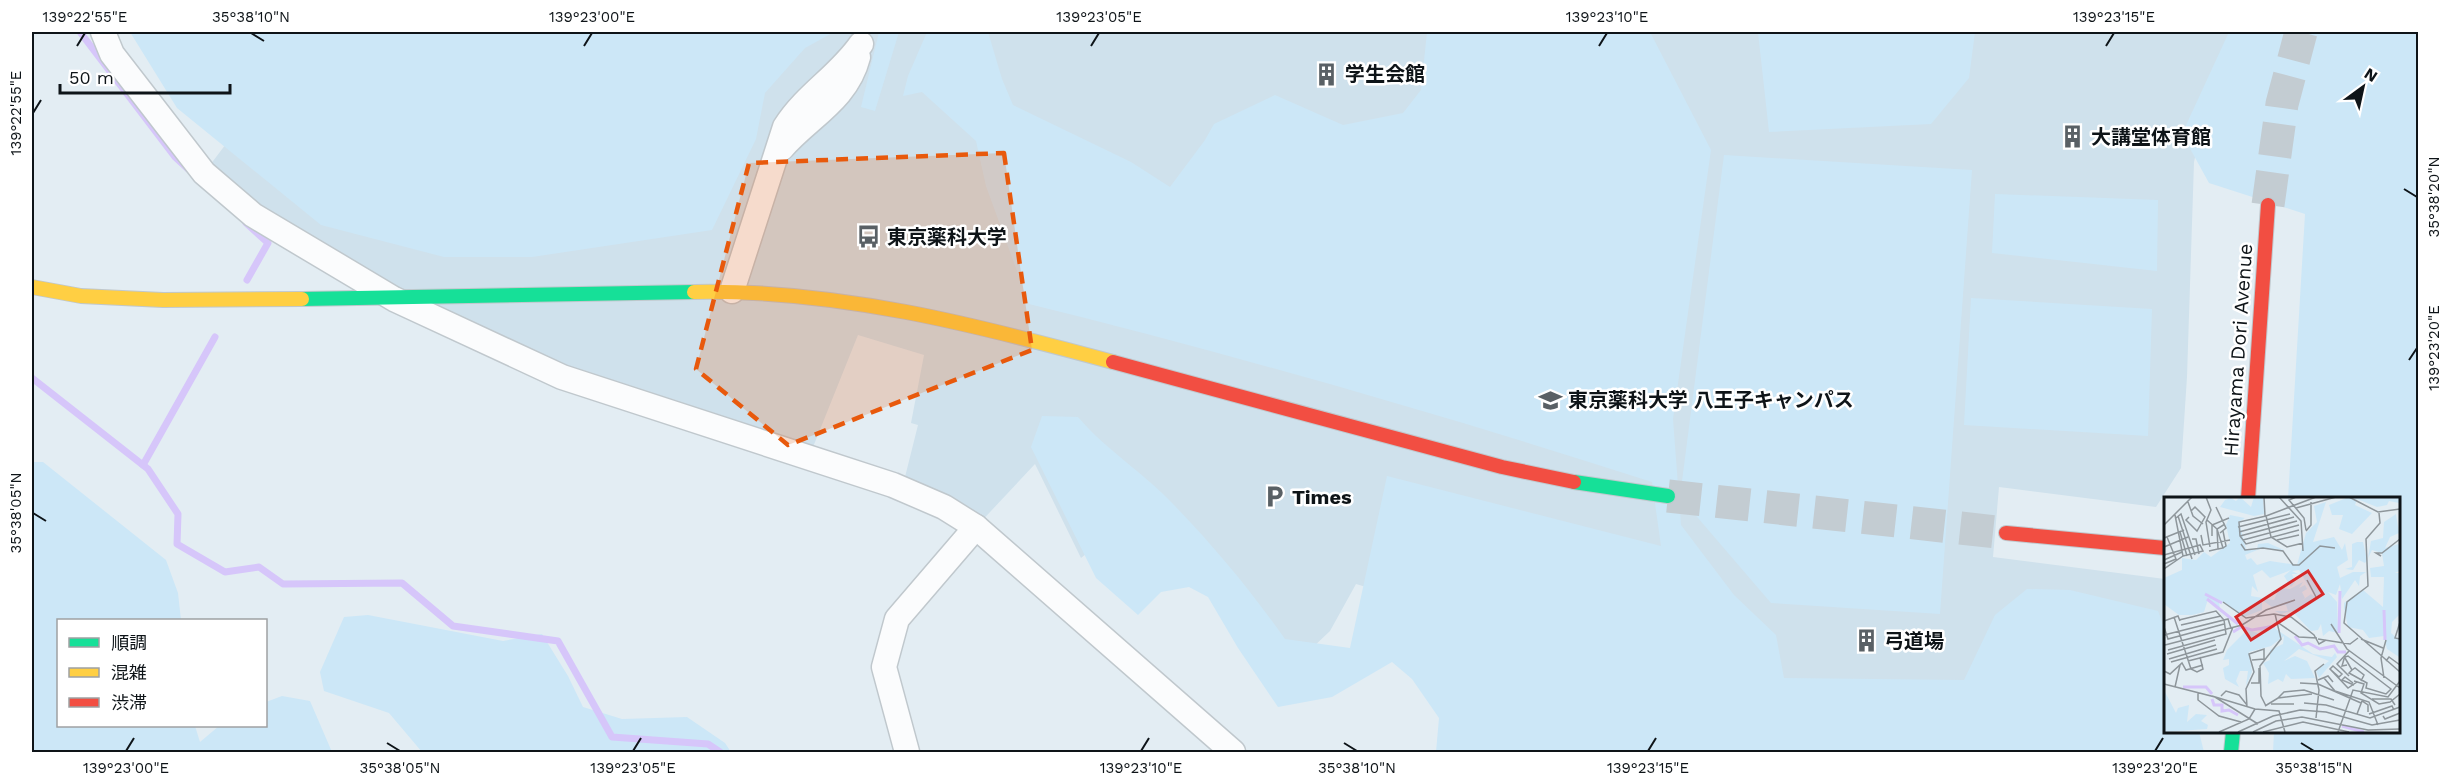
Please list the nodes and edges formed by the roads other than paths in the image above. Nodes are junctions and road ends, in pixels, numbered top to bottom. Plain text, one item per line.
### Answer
1 (103, 32) edge
2 (776, 154) dead end
3 (2268, 205) tunnel mouth
4 (32, 287) edge
5 (732, 291) junction
6 (394, 299) junction
7 (1668, 496) tunnel mouth
8 (2248, 497) edge
9 (976, 526) junction
10 (2006, 533) tunnel mouth
11 (2164, 548) edge
12 (2233, 733) edge
13 (907, 753) edge
14 (1233, 753) edge
15 (2231, 753) edge

1 - 6 street
2 - 5 street
3 - 8 street, Hirayama Dori Avenue
4 - 6 street
5 - 6 street
5 - 7 street
6 - 9 street
9 - 13 street
9 - 14 street
10 - 11 street
12 - 15 street

